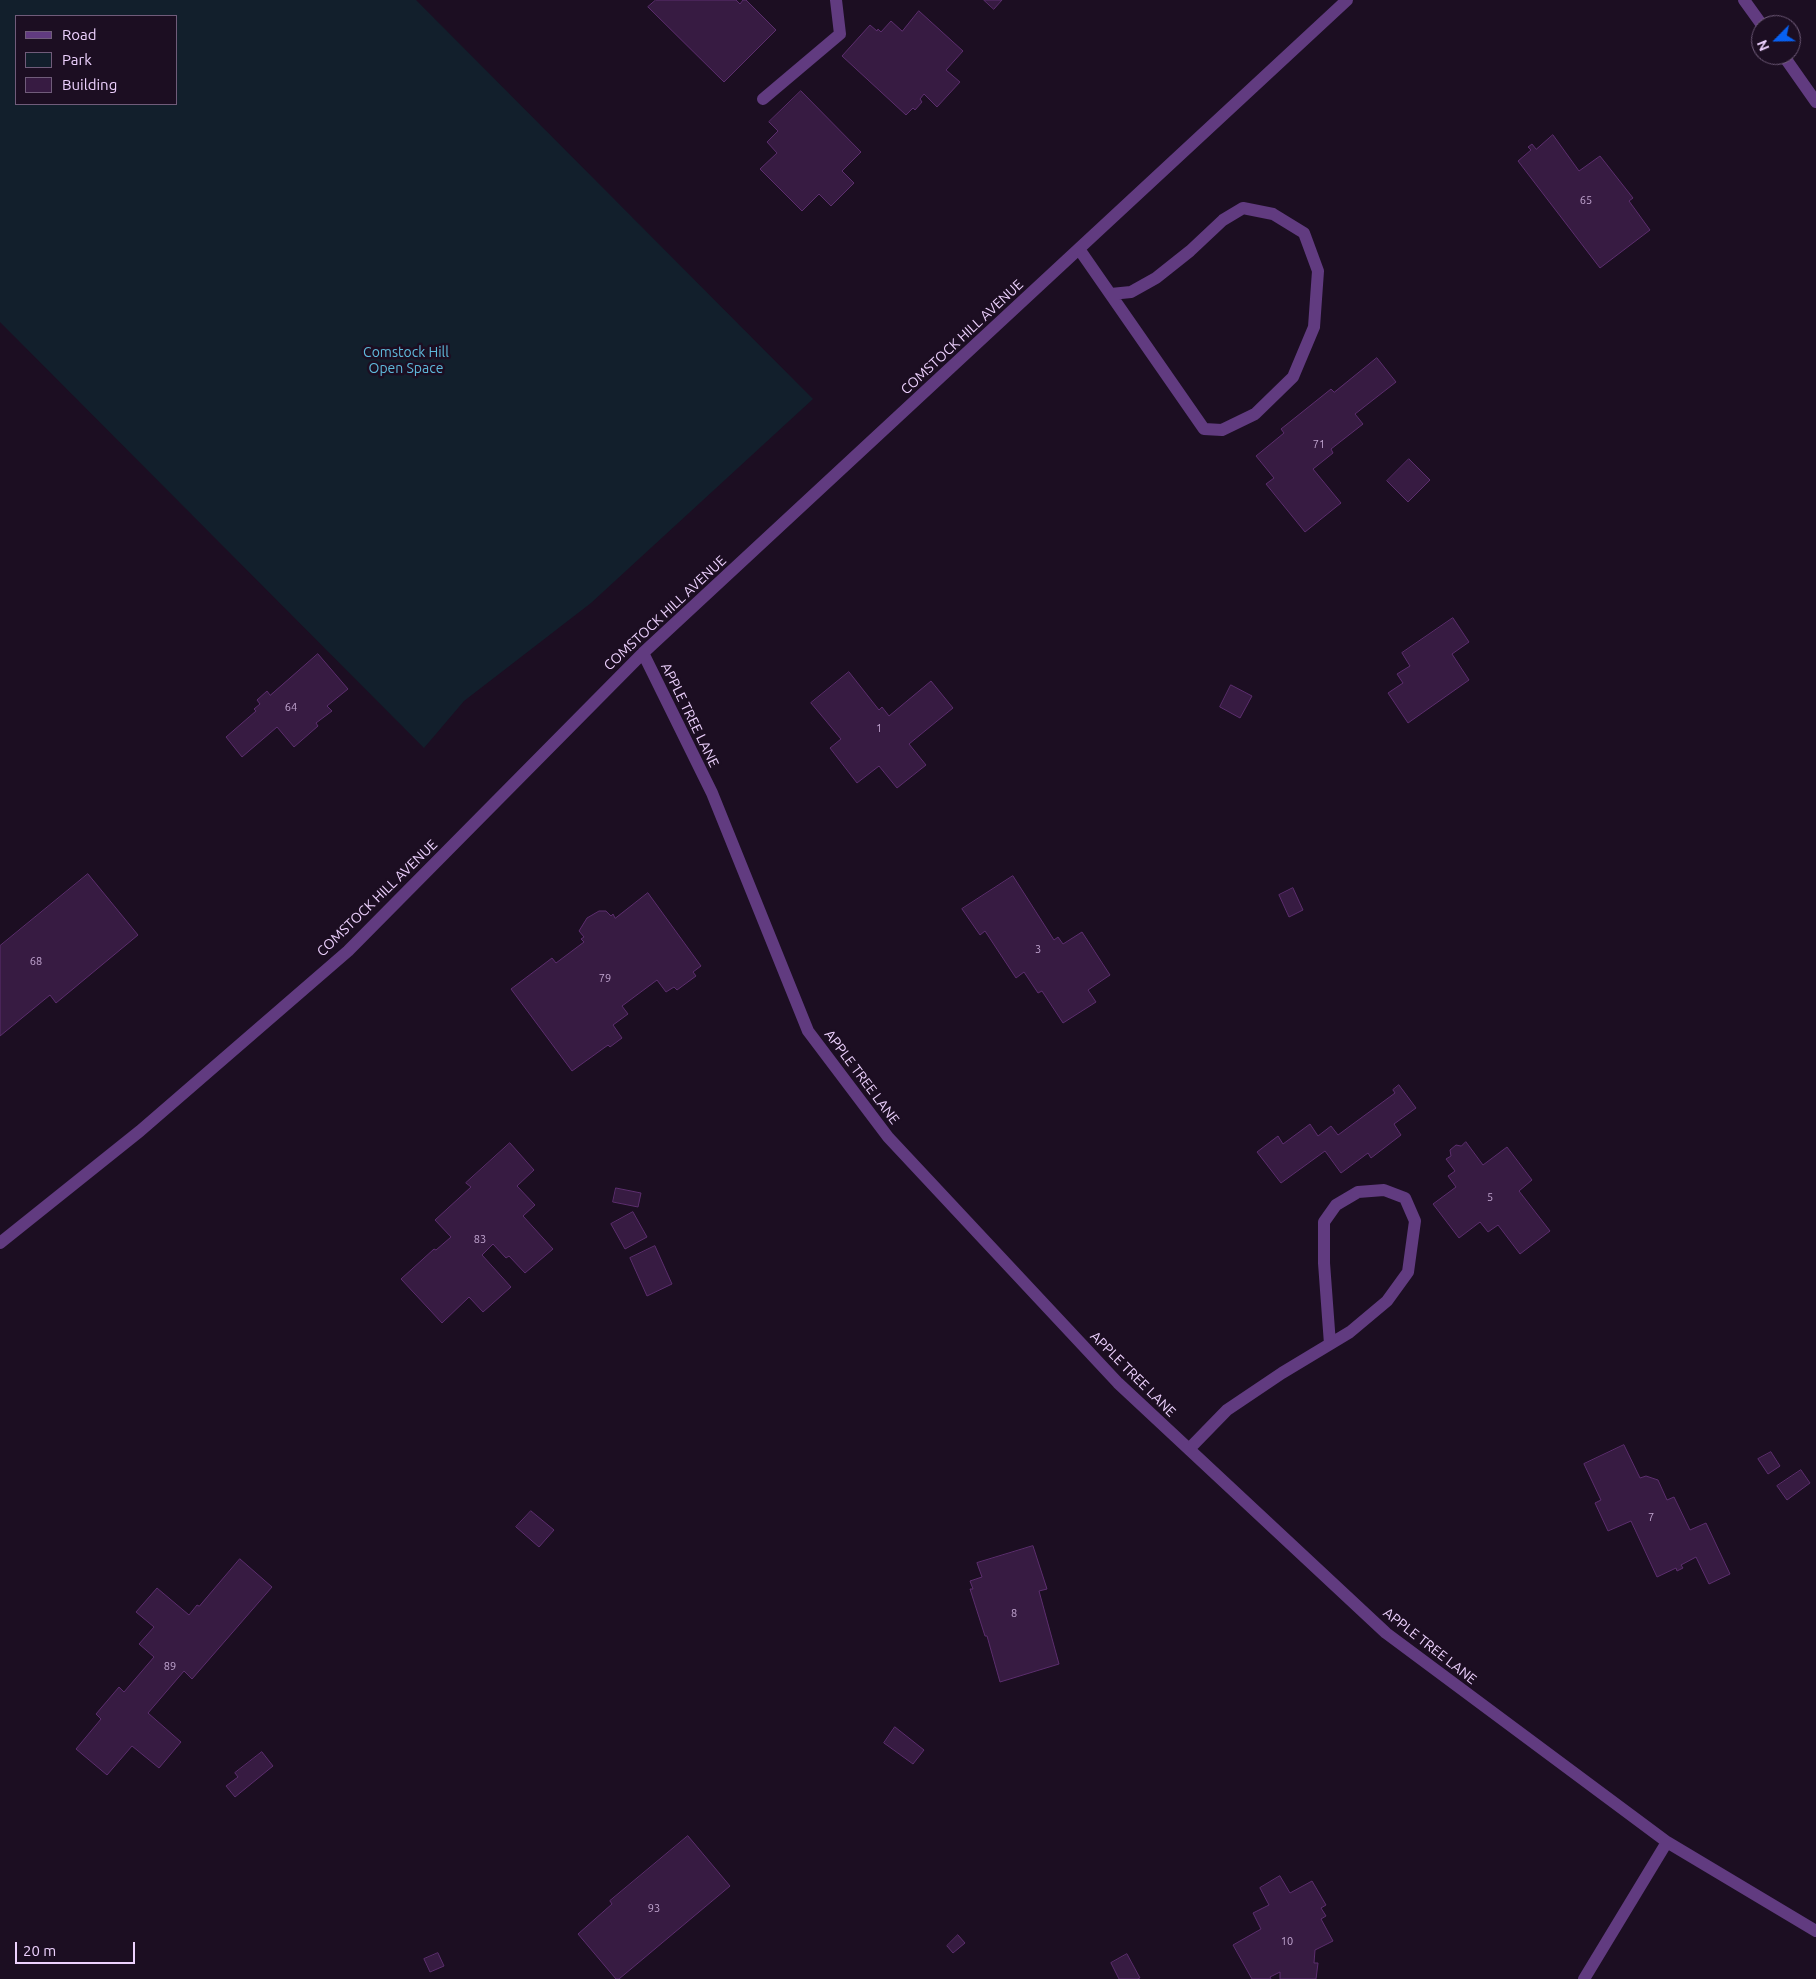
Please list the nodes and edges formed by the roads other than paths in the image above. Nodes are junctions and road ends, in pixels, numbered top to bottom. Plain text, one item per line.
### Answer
1 (836, 0) edge
2 (1744, 0) edge
3 (1343, 1) edge
4 (1755, 15) edge
5 (1790, 65) edge
6 (763, 99) dead end
7 (1816, 102) edge
8 (1079, 249) junction
9 (1111, 294) junction
10 (643, 653) junction
11 (0, 1242) edge
12 (1330, 1344) junction
13 (1189, 1449) junction
14 (1668, 1842) junction
15 (1816, 1931) edge
16 (1584, 1979) edge

1 - 6 street
2 - 4 street
3 - 8 street, COMSTOCK HILL AVENUE
5 - 7 street
8 - 9 street
8 - 10 street, COMSTOCK HILL AVENUE
9 - 9 street
10 - 11 street, COMSTOCK HILL AVENUE
10 - 13 street, APPLE TREE LANE
12 - 12 street
12 - 13 street
13 - 14 street, APPLE TREE LANE
14 - 15 street, APPLE TREE LANE
14 - 16 street

